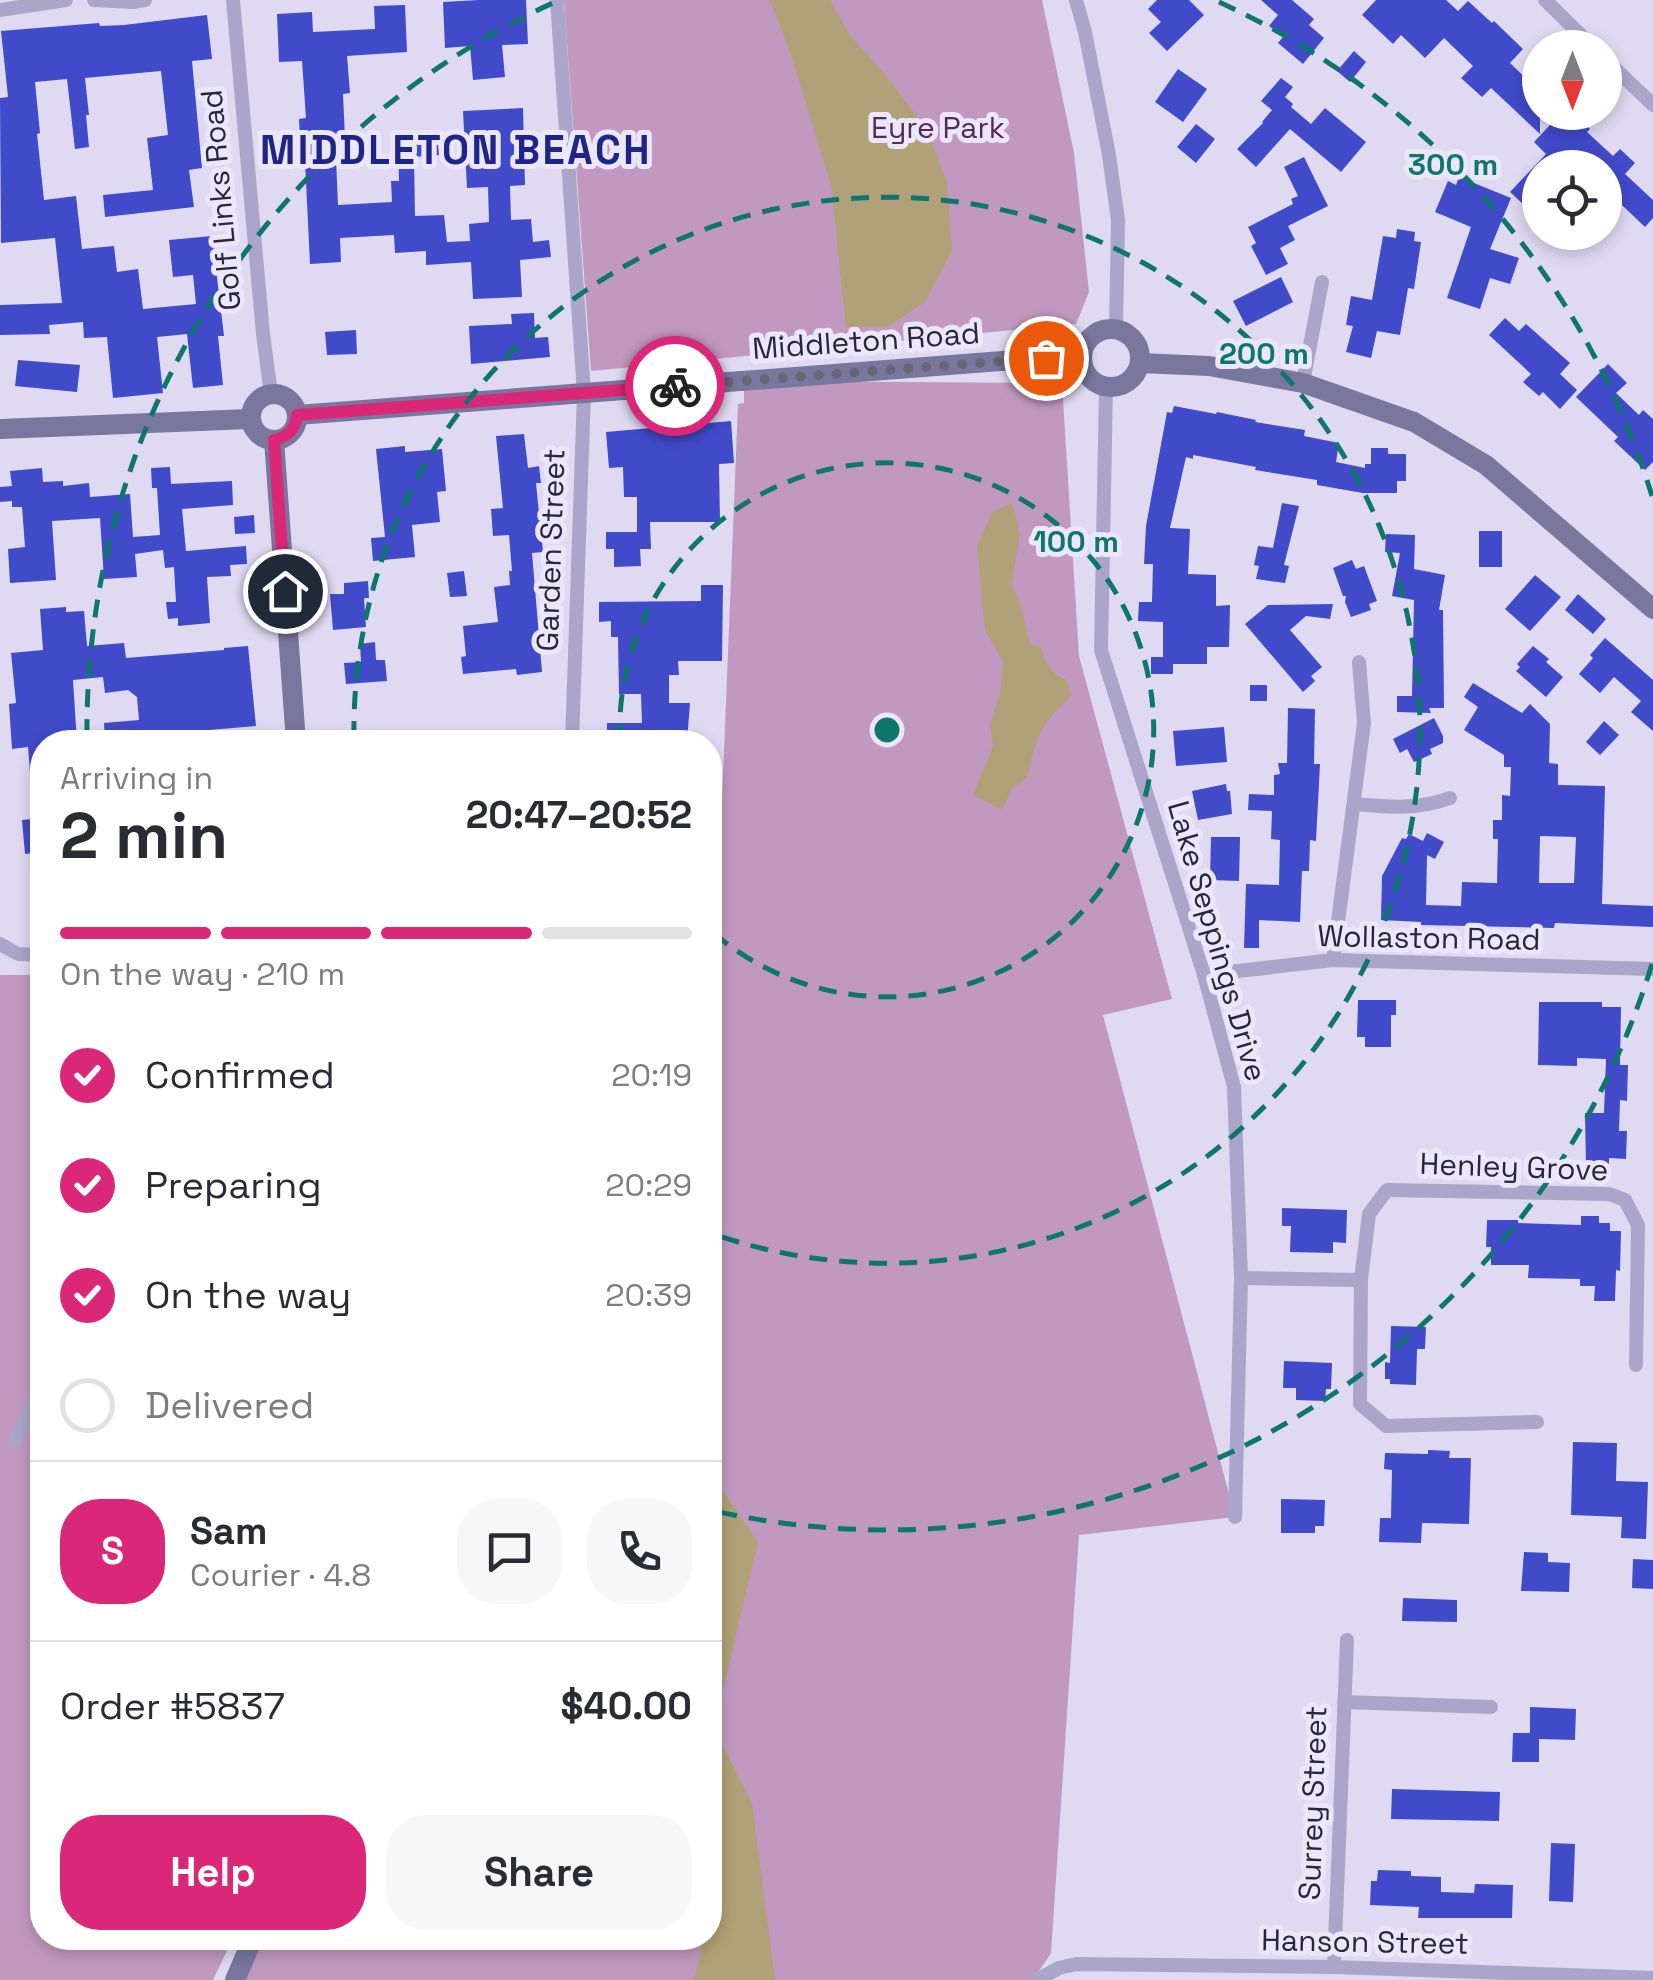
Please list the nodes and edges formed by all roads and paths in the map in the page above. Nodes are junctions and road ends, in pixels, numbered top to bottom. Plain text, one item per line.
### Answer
1 (66, 0) edge
2 (94, 0) edge
3 (145, 0) edge
4 (232, 0) edge
5 (556, 0) edge
6 (1076, 0) edge
7 (1544, 0) edge
8 (0, 10) edge
9 (1575, 30) edge
10 (1622, 75) edge
11 (1653, 105) edge
12 (1322, 282) dead end
13 (1116, 329) junction
14 (1082, 355) junction
15 (1140, 363) junction
16 (1303, 382) junction
17 (1106, 387) junction
18 (584, 393) junction
19 (271, 394) junction
20 (297, 415) junction
21 (250, 419) junction
22 (0, 429) edge
23 (274, 440) junction
24 (1653, 608) edge
25 (1359, 662) dead end
26 (295, 730) edge
27 (572, 730) edge
28 (1450, 798) dead end
29 (1354, 804) junction
30 (0, 944) edge
31 (30, 954) edge
32 (1333, 960) junction
33 (1653, 969) edge
34 (1204, 975) junction
35 (1241, 1278) junction
36 (1361, 1280) junction
37 (1636, 1366) dead end
38 (30, 1412) edge
39 (1537, 1422) dead end
40 (15, 1440) dead end
41 (1235, 1517) dead end
42 (1346, 1640) dead end
43 (1344, 1702) junction
44 (1491, 1707) dead end
45 (247, 1950) edge
46 (1334, 1967) junction
47 (1653, 1978) edge
48 (235, 1980) edge
49 (1036, 1980) edge

1 - 8 street
2 - 3 street
4 - 19 street, Golf Links Road
5 - 18 street, Garden Street
6 - 13 street
7 - 9 street
10 - 11 street
12 - 16 street
13 - 14 main road
13 - 15 main road
14 - 17 main road
14 - 18 main road, Middleton Road
15 - 16 main road
15 - 17 main road
16 - 24 main road
17 - 34 street, Lake Seppings Drive
18 - 20 main road, Middleton Road
18 - 27 street, Garden Street
19 - 20 main road
19 - 21 main road
20 - 23 main road
21 - 22 main road
21 - 23 main road
23 - 26 main road
25 - 29 street
28 - 29 street
29 - 32 street
30 - 31 street
32 - 33 street, Wollaston Road
32 - 34 street, Wollaston Road
34 - 35 street, Lake Seppings Drive
35 - 36 street
35 - 41 street, Lake Seppings Drive
36 - 37 street, Henley Grove
36 - 39 street, Henley Grove
38 - 40 street
42 - 43 street, Surrey Street
43 - 44 street
43 - 46 street, Surrey Street
45 - 48 main road
46 - 47 street, Hanson Street
46 - 49 street, Hanson Street

